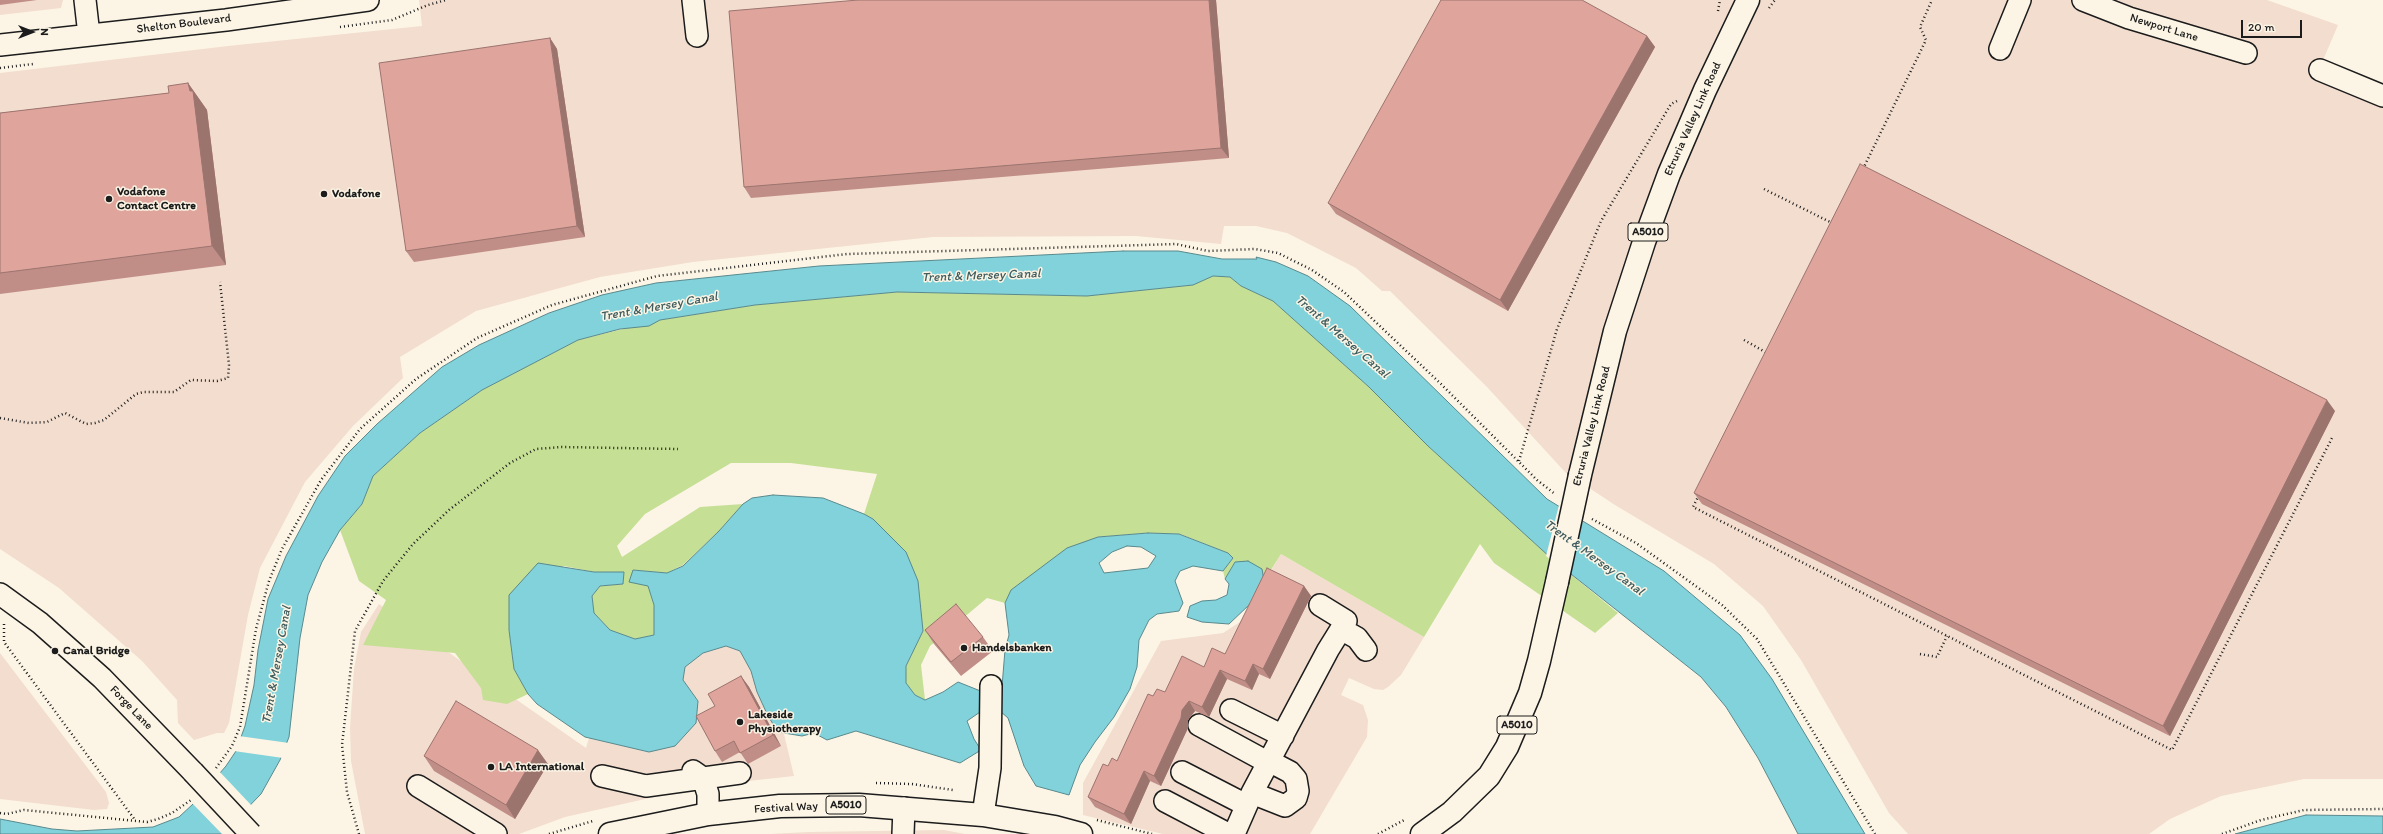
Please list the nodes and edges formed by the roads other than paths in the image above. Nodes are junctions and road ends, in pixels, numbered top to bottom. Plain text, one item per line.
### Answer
1 (85, 0) edge
2 (368, 0) edge
3 (693, 0) edge
4 (1748, 0) edge
5 (2020, 0) edge
6 (2083, 0) edge
7 (89, 35) junction
8 (697, 36) dead end
9 (0, 45) edge
10 (2000, 49) dead end
11 (2246, 53) dead end
12 (2320, 70) dead end
13 (2383, 96) edge
14 (0, 594) edge
15 (1320, 605) dead end
16 (1341, 629) junction
17 (1366, 650) dead end
18 (991, 686) dead end
19 (1231, 710) dead end
20 (1199, 725) dead end
21 (1283, 736) junction
22 (1269, 762) junction
23 (1182, 772) dead end
24 (740, 773) dead end
25 (698, 774) junction
26 (602, 776) dead end
27 (418, 786) dead end
28 (1249, 799) junction
29 (1165, 801) dead end
30 (904, 808) junction
31 (708, 814) junction
32 (983, 815) junction
33 (1417, 825) edge
34 (251, 834) edge
35 (496, 834) edge
36 (610, 834) edge
37 (903, 834) edge
38 (1081, 834) edge
39 (1228, 834) edge
40 (1234, 834) edge

1 - 7 street
2 - 7 street, Shelton Boulevard
3 - 8 street
4 - 33 main road, Etruria Valley Link Road / A5010, bridge
5 - 10 street
6 - 11 street, Newport Lane
7 - 9 street, Shelton Boulevard
12 - 13 street
14 - 34 street, Forge Lane, bridge
15 - 16 street
16 - 17 street
16 - 21 street
18 - 32 street
19 - 21 street
20 - 22 street
21 - 22 street
22 - 28 street
22 - 28 street
23 - 28 street
24 - 25 street
25 - 26 street
25 - 31 street
27 - 35 street
28 - 40 street
29 - 39 street
30 - 31 main road, Festival Way / A5010
30 - 32 main road, Festival Way / A5010
30 - 37 street
31 - 36 main road, Festival Way / A5010
32 - 38 main road, Festival Way / A5010

